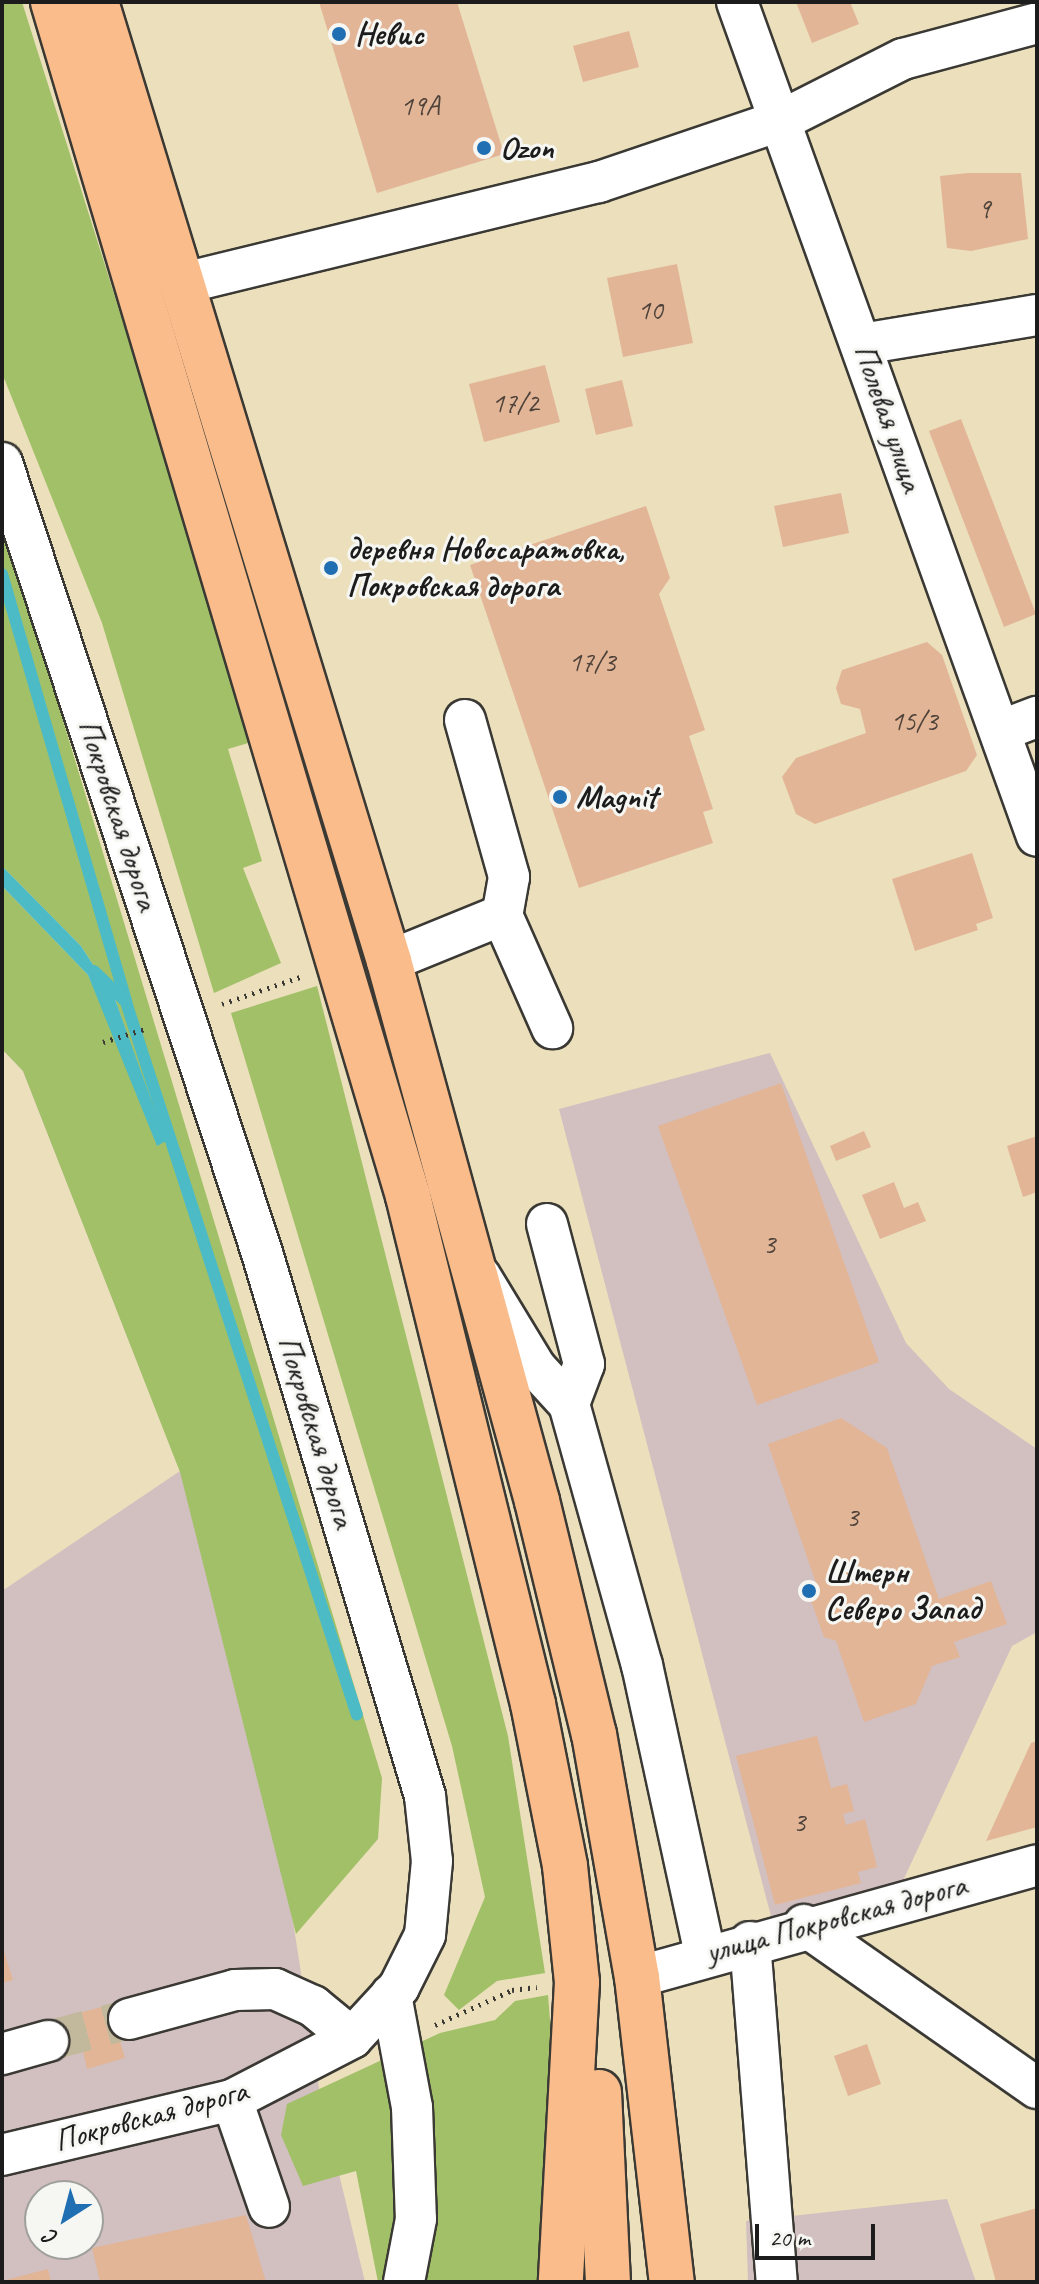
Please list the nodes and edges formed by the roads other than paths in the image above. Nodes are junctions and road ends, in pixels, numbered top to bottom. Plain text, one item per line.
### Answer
1 (53, 2) edge
2 (96, 2) edge
3 (737, 2) edge
4 (1037, 23) edge
5 (782, 120) junction
6 (184, 283) junction
7 (1037, 315) edge
8 (862, 344) junction
9 (2, 463) edge
10 (1037, 717) edge
11 (465, 720) dead end
12 (1000, 731) junction
13 (1037, 836) edge
14 (502, 915) junction
15 (389, 961) junction
16 (552, 1028) dead end
17 (547, 1224) dead end
18 (474, 1266) junction
19 (569, 1404) junction
20 (1037, 1865) edge
21 (804, 1925) junction
22 (750, 1942) junction
23 (705, 1955) junction
24 (637, 1977) junction
25 (391, 1995) junction
26 (578, 2001) junction
27 (129, 2019) tunnel mouth
28 (352, 2038) junction
29 (48, 2041) tunnel mouth
30 (2, 2054) edge
31 (1037, 2088) edge
32 (232, 2100) junction
33 (2, 2155) edge
34 (269, 2207) dead end
35 (671, 2280) edge
36 (404, 2282) edge
37 (561, 2282) edge
38 (608, 2282) edge
39 (777, 2282) edge

1 - 26 main road
2 - 6 main road
3 - 5 street, Полевая улица
4 - 5 street
5 - 6 street
5 - 8 street, Полевая улица
6 - 15 main road
7 - 8 street
8 - 12 street, Полевая улица
9 - 25 street, Покровская дорога
10 - 12 street
11 - 14 street
12 - 13 street, Полевая улица
14 - 15 street
14 - 16 street
15 - 18 main road
17 - 19 street
18 - 19 street
18 - 24 main road
19 - 23 street
20 - 21 street, улица Покровская дорога
21 - 22 street, улица Покровская дорога
21 - 31 street
22 - 23 street, улица Покровская дорога
22 - 39 street
23 - 24 street, улица Покровская дорога
24 - 35 main road
25 - 28 street, Покровская дорога
25 - 36 street
26 - 37 main road
26 - 38 main road
27 - 28 street
28 - 32 street, Покровская дорога
29 - 30 street
32 - 33 street, Покровская дорога
32 - 34 street

